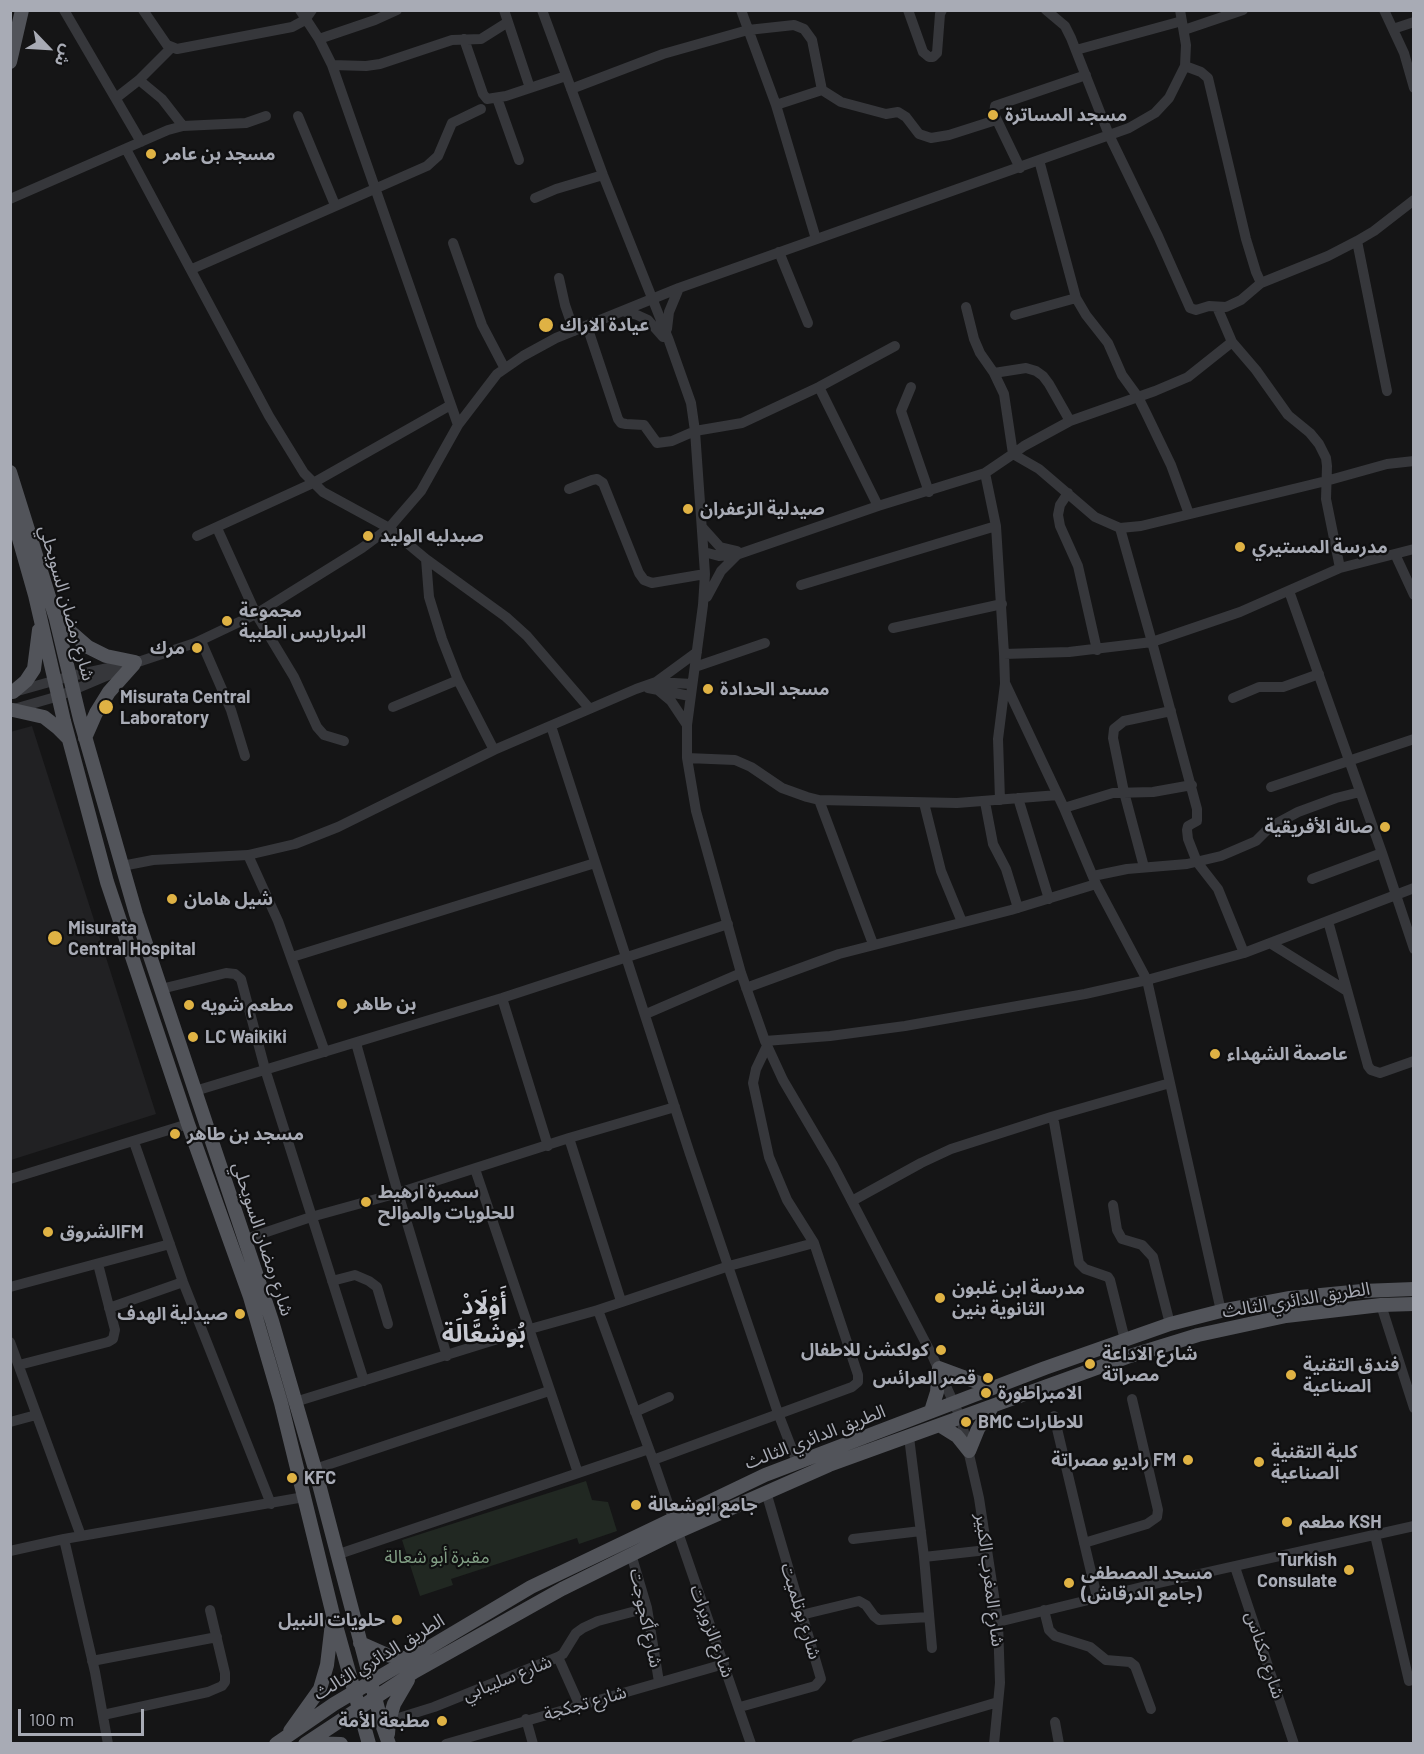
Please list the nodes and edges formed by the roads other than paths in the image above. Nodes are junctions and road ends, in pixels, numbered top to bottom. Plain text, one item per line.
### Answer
1 (22, 10) edge
2 (64, 10) edge
3 (143, 10) edge
4 (312, 10) edge
5 (397, 10) edge
6 (504, 10) edge
7 (542, 10) edge
8 (741, 10) edge
9 (908, 10) edge
10 (942, 10) edge
11 (1046, 10) edge
12 (1243, 10) edge
13 (1384, 10) edge
14 (302, 15) edge
15 (1182, 20) edge
16 (508, 22) junction
17 (1413, 22) edge
18 (1393, 29) junction
19 (748, 30) junction
20 (319, 39) junction
21 (464, 39) junction
22 (171, 48) junction
23 (1076, 50) junction
24 (10, 62) edge
25 (332, 65) junction
26 (1185, 66) junction
27 (1086, 75) junction
28 (566, 76) junction
29 (139, 80) junction
30 (530, 88) junction
31 (1413, 88) edge
32 (572, 89) junction
33 (822, 90) junction
34 (116, 98) junction
35 (497, 98) junction
36 (776, 105) junction
37 (481, 109) dead end
38 (266, 116) dead end
39 (298, 116) dead end
40 (996, 120) junction
41 (183, 126) junction
42 (1109, 135) junction
43 (141, 142) junction
44 (126, 149) junction
45 (519, 160) dead end
46 (1039, 160) junction
47 (1020, 168) junction
48 (603, 175) junction
49 (374, 188) junction
50 (535, 198) dead end
51 (10, 199) edge
52 (1413, 200) edge
53 (335, 206) junction
54 (816, 239) junction
55 (1357, 241) junction
56 (453, 243) dead end
57 (779, 252) junction
58 (192, 269) junction
59 (559, 278) dead end
60 (1261, 283) junction
61 (679, 288) junction
62 (653, 298) junction
63 (1076, 298) junction
64 (966, 307) dead end
65 (1217, 307) junction
66 (622, 311) junction
67 (1015, 315) dead end
68 (808, 323) dead end
69 (587, 326) junction
70 (574, 331) junction
71 (1232, 342) junction
72 (670, 343) junction
73 (895, 346) dead end
74 (504, 367) junction
75 (994, 373) junction
76 (819, 387) junction
77 (911, 387) dead end
78 (1387, 391) dead end
79 (1138, 397) junction
80 (449, 406) junction
81 (1070, 421) junction
82 (458, 425) junction
83 (695, 431) junction
84 (1013, 454) junction
85 (1413, 461) edge
86 (10, 472) edge
87 (985, 473) junction
88 (1326, 481) junction
89 (313, 483) junction
90 (569, 489) dead end
91 (929, 492) junction
92 (1068, 493) junction
93 (878, 506) junction
94 (10, 507) edge
95 (1189, 514) junction
96 (700, 525) junction
97 (996, 526) junction
98 (217, 528) junction
99 (390, 528) junction
100 (1120, 528) junction
101 (197, 536) dead end
102 (1413, 549) edge
103 (704, 552) junction
104 (743, 553) junction
105 (1395, 554) junction
106 (426, 559) junction
107 (1340, 568) junction
108 (705, 574) junction
109 (801, 585) dead end
110 (1289, 591) junction
111 (1413, 595) edge
112 (1002, 604) junction
113 (703, 605) junction
114 (256, 614) junction
115 (40, 619) junction
116 (56, 619) junction
117 (893, 628) dead end
118 (201, 641) junction
119 (1152, 642) junction
120 (765, 643) dead end
121 (1096, 650) junction
122 (697, 652) junction
123 (1004, 654) junction
124 (137, 663) junction
125 (695, 667) junction
126 (1319, 674) junction
127 (71, 676) junction
128 (56, 680) junction
129 (458, 680) junction
130 (1005, 683) junction
131 (692, 684) junction
132 (656, 686) junction
133 (74, 690) junction
134 (12, 693) edge
135 (59, 696) junction
136 (690, 696) junction
137 (1233, 698) dead end
138 (393, 707) dead end
139 (589, 708) junction
140 (12, 710) edge
141 (1171, 711) junction
142 (687, 725) junction
143 (551, 726) junction
144 (85, 738) junction
145 (68, 739) junction
146 (1413, 739) edge
147 (344, 741) dead end
148 (494, 750) junction
149 (245, 756) dead end
150 (687, 758) junction
151 (1348, 759) junction
152 (1192, 785) junction
153 (1271, 787) dead end
154 (1124, 792) junction
155 (1360, 792) junction
156 (1058, 795) junction
157 (1018, 798) junction
158 (819, 800) junction
159 (1000, 800) junction
160 (985, 802) junction
161 (924, 803) junction
162 (1064, 808) junction
163 (1382, 854) junction
164 (248, 855) junction
165 (1197, 862) junction
166 (595, 863) junction
167 (122, 866) junction
168 (1144, 867) junction
169 (1312, 879) dead end
170 (1095, 880) junction
171 (1413, 888) edge
172 (1396, 896) junction
173 (1049, 899) junction
174 (1018, 908) junction
175 (1328, 921) junction
176 (962, 922) junction
177 (728, 924) junction
178 (1270, 943) junction
179 (873, 944) junction
180 (1413, 949) edge
181 (1244, 953) junction
182 (627, 956) junction
183 (292, 957) junction
184 (741, 973) junction
185 (1147, 981) junction
186 (746, 988) junction
187 (161, 989) junction
188 (1347, 991) junction
189 (502, 998) junction
190 (646, 1014) junction
191 (356, 1043) junction
192 (766, 1043) junction
193 (325, 1052) junction
194 (1413, 1061) edge
195 (265, 1069) junction
196 (1170, 1083) junction
197 (195, 1090) junction
198 (675, 1107) junction
199 (1054, 1122) dead end
200 (188, 1124) junction
201 (569, 1138) junction
202 (134, 1142) junction
203 (548, 1146) junction
204 (475, 1168) junction
205 (10, 1179) edge
206 (398, 1193) junction
207 (852, 1201) junction
208 (1113, 1205) dead end
209 (311, 1217) junction
210 (246, 1239) junction
211 (814, 1243) junction
212 (170, 1244) junction
213 (98, 1264) junction
214 (729, 1266) junction
215 (332, 1281) junction
216 (183, 1282) junction
217 (10, 1287) edge
218 (1413, 1289) edge
219 (621, 1301) junction
220 (1413, 1304) edge
221 (1381, 1305) junction
222 (109, 1308) junction
223 (598, 1310) junction
224 (1221, 1311) junction
225 (388, 1324) dead end
226 (1170, 1324) junction
227 (530, 1329) junction
228 (1125, 1340) junction
229 (10, 1342) edge
230 (447, 1356) junction
231 (19, 1365) junction
232 (939, 1368) junction
233 (364, 1381) junction
234 (993, 1388) junction
235 (549, 1391) junction
236 (669, 1397) dead end
237 (1132, 1399) dead end
238 (295, 1402) junction
239 (954, 1402) junction
240 (992, 1407) junction
241 (1413, 1408) edge
242 (931, 1411) junction
243 (635, 1412) junction
244 (778, 1413) junction
245 (36, 1415) junction
246 (1054, 1416) dead end
247 (961, 1419) junction
248 (10, 1422) edge
249 (941, 1426) junction
250 (909, 1437) junction
251 (969, 1450) junction
252 (651, 1454) junction
253 (797, 1462) junction
254 (315, 1468) junction
255 (578, 1473) junction
256 (766, 1492) junction
257 (304, 1497) junction
258 (271, 1504) junction
259 (672, 1518) junction
260 (1413, 1526) edge
261 (921, 1531) junction
262 (677, 1532) junction
263 (1375, 1535) junction
264 (81, 1536) junction
265 (63, 1539) junction
266 (853, 1539) dead end
267 (1084, 1543) junction
268 (987, 1550) junction
269 (10, 1551) edge
270 (339, 1554) junction
271 (632, 1554) junction
272 (924, 1557) junction
273 (1235, 1567) junction
274 (1097, 1598) junction
275 (647, 1608) junction
276 (210, 1610) dead end
277 (1044, 1610) junction
278 (333, 1615) junction
279 (801, 1616) junction
280 (929, 1617) junction
281 (998, 1622) junction
282 (216, 1637) junction
283 (360, 1643) junction
284 (932, 1648) dead end
285 (558, 1658) junction
286 (92, 1661) junction
287 (724, 1664) junction
288 (411, 1666) junction
289 (1409, 1681) dead end
290 (371, 1682) junction
291 (659, 1682) junction
292 (354, 1692) junction
293 (375, 1699) junction
294 (998, 1702) junction
295 (579, 1704) junction
296 (740, 1707) junction
297 (359, 1709) junction
298 (1152, 1709) dead end
299 (103, 1715) junction
300 (526, 1719) junction
301 (388, 1720) junction
302 (1055, 1722) dead end
303 (280, 1741) edge
304 (465, 1741) edge
305 (108, 1743) edge
306 (305, 1743) edge
307 (341, 1743) edge
308 (369, 1743) edge
309 (388, 1743) edge
310 (446, 1743) edge
311 (533, 1743) edge
312 (752, 1743) edge
313 (856, 1743) edge
314 (994, 1743) edge
315 (1059, 1743) edge
316 (1294, 1743) edge

1 - 24 main road
2 - 34 street
3 - 22 street
4 - 14 street
5 - 20 street
6 - 16 street
7 - 28 street, شارع المغرب الكبير
8 - 19 street
9 - 10 street
11 - 23 street
12 - 15 street
13 - 18 street
14 - 20 street
14 - 22 street
15 - 23 street
15 - 26 street
16 - 21 street
16 - 30 street
17 - 18 street
18 - 31 street
19 - 32 street
19 - 33 street
19 - 36 street
20 - 25 street
21 - 25 street
21 - 35 street
22 - 29 street
23 - 27 street
25 - 49 street
26 - 42 street
26 - 60 street
27 - 40 street
27 - 42 street
28 - 30 street
28 - 32 street, شارع المغرب الكبير
29 - 34 street
29 - 41 street
30 - 35 street
32 - 48 street, شارع المغرب الكبير
33 - 36 street
33 - 40 street
34 - 43 street
35 - 45 street
36 - 54 street
37 - 49 street
38 - 41 street
39 - 53 street
40 - 47 street
41 - 43 street
42 - 46 street
42 - 65 street
43 - 44 street
44 - 51 street
44 - 58 street
46 - 47 street
46 - 63 street
47 - 54 street
48 - 50 street
48 - 62 street, شارع المغرب الكبير
49 - 53 street
49 - 80 street
52 - 55 street
53 - 58 street
54 - 57 street
55 - 60 street
55 - 78 street
56 - 74 street
57 - 61 street
57 - 68 street
58 - 89 street
59 - 70 street
60 - 65 street
61 - 62 street
61 - 72 street
62 - 66 street
62 - 72 street, شارع المغرب الكبير
63 - 67 street
63 - 79 street
64 - 75 street
65 - 71 street
66 - 69 street
66 - 72 street
69 - 70 street
69 - 83 street
70 - 74 street
71 - 79 street
71 - 88 street
72 - 83 street, شارع المغرب الكبير
73 - 76 street
74 - 82 street
75 - 81 street
75 - 84 street
76 - 83 street
76 - 93 street
77 - 91 street
79 - 81 street
79 - 95 street
80 - 82 street
80 - 89 street
81 - 84 street
82 - 99 street
83 - 96 street, شارع المغرب الكبير
84 - 87 street
84 - 92 street
85 - 88 street
86 - 116 main road, شارع رمضان السويحلي
87 - 91 street
87 - 97 street
88 - 95 street
88 - 107 street
89 - 98 street
89 - 99 street
90 - 108 street
91 - 93 street
92 - 100 street
92 - 121 street
93 - 104 street
94 - 115 main road, شارع رمضان السويحلي
95 - 100 street
96 - 103 street, شارع المغرب الكبير
96 - 104 street
97 - 109 street
97 - 112 street
98 - 101 street
98 - 114 street
99 - 106 street
99 - 114 street
100 - 119 street
102 - 105 street
103 - 104 street
103 - 108 street, شارع المغرب الكبير
104 - 113 street
105 - 107 street
105 - 111 street
106 - 129 street
106 - 139 street
107 - 110 street
108 - 113 street, شارع المغرب الكبير
110 - 119 street
110 - 126 street
112 - 117 street
112 - 123 street
113 - 122 street, شارع المغرب الكبير
114 - 118 street
114 - 147 street
115 - 128 main road, شارع رمضان السويحلي
115 - 134 main road
116 - 124 main road
116 - 127 main road, شارع رمضان السويحلي
118 - 124 street
118 - 149 street
119 - 121 street
119 - 141 street
120 - 125 street
121 - 123 street
122 - 125 street, شارع المغرب الكبير
122 - 132 street
123 - 130 street
124 - 127 street
124 - 133 street
124 - 144 main road
125 - 131 street, شارع المغرب الكبير
126 - 137 street
126 - 151 street
127 - 128 street
127 - 133 main road, شارع رمضان السويحلي
128 - 134 street
128 - 135 main road, شارع رمضان السويحلي
129 - 138 street
129 - 148 street
130 - 156 street
130 - 159 street
131 - 132 street
131 - 136 street, شارع المغرب الكبير
132 - 136 street
132 - 139 street
132 - 142 street
133 - 135 street
133 - 144 main road, شارع رمضان السويحلي
135 - 140 street
135 - 145 main road, شارع رمضان السويحلي
136 - 142 street, شارع المغرب الكبير
139 - 143 street
140 - 145 main road
141 - 152 street
141 - 154 street
142 - 150 street, شارع المغرب الكبير
143 - 148 street
143 - 166 street
144 - 167 main road, شارع رمضان السويحلي
145 - 200 main road, شارع رمضان السويحلي
146 - 151 street
148 - 164 street
150 - 158 street
150 - 177 street, شارع المغرب الكبير
151 - 153 street
151 - 155 street
152 - 154 street
152 - 165 street
154 - 162 street
154 - 168 street
155 - 163 street
155 - 165 street
156 - 157 street
156 - 162 street
157 - 159 street
157 - 173 street
158 - 161 street
158 - 179 street
159 - 160 street
160 - 161 street
160 - 174 street
161 - 176 street
162 - 170 street
163 - 169 street
163 - 172 street
164 - 167 street
164 - 183 street
165 - 168 street
165 - 181 street
166 - 182 street
166 - 183 street
167 - 187 main road, شارع رمضان السويحلي
168 - 170 street
170 - 173 street
170 - 185 street
171 - 172 street
172 - 175 street
172 - 180 street
173 - 174 street
174 - 176 street
175 - 178 street
175 - 188 street
176 - 179 street
177 - 182 street
177 - 184 street, شارع المغرب الكبير
178 - 181 street
178 - 188 street
179 - 186 street
181 - 185 street
182 - 189 street
182 - 190 street
183 - 193 street
184 - 186 street, شارع المغرب الكبير
184 - 190 street
185 - 192 street
185 - 196 street
186 - 192 street, شارع المغرب الكبير
187 - 195 street
187 - 197 main road, شارع رمضان السويحلي
188 - 194 street
189 - 191 street
189 - 203 street
190 - 198 street
191 - 193 street
191 - 206 street
192 - 207 street, شارع المغرب الكبير
192 - 211 street
193 - 195 street
195 - 197 street
195 - 209 street
196 - 207 street
196 - 224 street
197 - 210 main road, شارع رمضان السويحلي
198 - 201 street
198 - 214 street
199 - 228 street
200 - 202 street
200 - 257 main road, شارع رمضان السويحلي
201 - 203 street
201 - 219 street
202 - 205 street
202 - 212 street
203 - 204 street
204 - 206 street
204 - 227 street
206 - 209 street
206 - 230 street
207 - 232 street, شارع المغرب الكبير
208 - 226 street
209 - 210 street
209 - 215 street
210 - 238 main road, شارع رمضان السويحلي
211 - 214 street
211 - 244 street
212 - 213 street
212 - 216 street
213 - 217 street
213 - 222 street
214 - 219 street
214 - 244 street
215 - 225 street
215 - 233 street
216 - 222 street
216 - 258 street
218 - 224 main road, الطريق الدائري الثالث
219 - 223 street
220 - 221 main road, الطريق الدائري الثالث
221 - 240 main road, الطريق الدائري الثالث
221 - 241 street
222 - 231 street
223 - 227 street
223 - 243 street, شارع الزويرات
224 - 226 main road, الطريق الدائري الثالث
226 - 228 main road, الطريق الدائري الثالث
227 - 230 street
227 - 235 street
228 - 234 main road, الطريق الدائري الثالث
229 - 231 street
230 - 233 street
231 - 245 street
232 - 234 main road
232 - 239 street, شارع المغرب الكبير
232 - 242 main road
233 - 238 street
234 - 239 main road, الطريق الدائري الثالث
235 - 254 street
235 - 255 street
236 - 243 street
237 - 267 street
238 - 254 main road, شارع رمضان السويحلي
239 - 242 main road, الطريق الدائري الثالث
239 - 247 street, شارع المغرب الكبير
240 - 247 main road, الطريق الدائري الثالث
240 - 251 main road
242 - 253 main road, الطريق الدائري الثالث
243 - 252 street, شارع الزويرات
244 - 252 street
244 - 253 street
245 - 248 street
245 - 264 street
246 - 267 street
247 - 249 main road, الطريق الدائري الثالث
247 - 251 street, شارع المغرب الكبير
249 - 250 main road, الطريق الدائري الثالث
249 - 251 main road
250 - 256 main road, الطريق الدائري الثالث
250 - 261 street
251 - 268 street, شارع المغرب الكبير
252 - 255 street
252 - 259 street, شارع الزويرات
253 - 259 main road, الطريق الدائري الثالث
254 - 270 main road, شارع رمضان السويحلي
255 - 270 street
256 - 262 main road, الطريق الدائري الثالث
256 - 279 street, شارع بوتلميت
257 - 258 street
257 - 278 main road, شارع رمضان السويحلي
258 - 264 street
259 - 262 street, شارع الزويرات
259 - 288 main road, الطريق الدائري الثالث
260 - 263 street
261 - 266 street
261 - 272 street
262 - 271 main road, الطريق الدائري الثالث
262 - 287 street, شارع الزويرات
263 - 273 street
263 - 289 street
264 - 265 street
265 - 269 street
265 - 286 street
267 - 274 street
268 - 272 street
268 - 281 street, شارع المغرب الكبير
270 - 283 main road, شارع رمضان السويحلي
271 - 275 street, شارع أكجوجت
271 - 288 main road, الطريق الدائري الثالث
272 - 280 street
273 - 274 street
273 - 316 street, شارع مكناس
274 - 277 street
275 - 285 street, شارع سليبابي
275 - 291 street, شارع أكجوجت
276 - 282 street
277 - 281 street
277 - 298 street
278 - 292 main road, شارع رمضان السويحلي
278 - 303 main road
279 - 280 street
279 - 296 street, شارع بوتلميت
280 - 284 street
281 - 294 street, شارع المغرب الكبير
282 - 286 street
282 - 299 street
283 - 288 main road
283 - 290 main road, شارع رمضان السويحلي
285 - 295 street
285 - 301 street, شارع سليبابي
286 - 299 street
287 - 291 street, شارع تجكجة
287 - 296 street, شارع الزويرات
288 - 290 main road, الطريق الدائري الثالث
288 - 293 main road, الطريق الدائري الثالث
288 - 301 main road
290 - 292 main road, الطريق الدائري الثالث
290 - 293 main road, شارع رمضان السويحلي
291 - 295 street, شارع تجكجة
292 - 297 main road, شارع رمضان السويحلي
292 - 303 main road, الطريق الدائري الثالث
293 - 297 main road, الطريق الدائري الثالث
293 - 309 main road, شارع رمضان السويحلي
294 - 313 street
294 - 314 street, شارع المغرب الكبير
295 - 300 street, شارع تجكجة
296 - 312 street, شارع الزويرات
297 - 306 main road, الطريق الدائري الثالث
297 - 308 main road, شارع رمضان السويحلي
299 - 305 street
300 - 304 street, شارع تجكجة
300 - 311 street
301 - 309 main road
302 - 315 street
304 - 310 street, شارع تجكجة
306 - 307 main road

